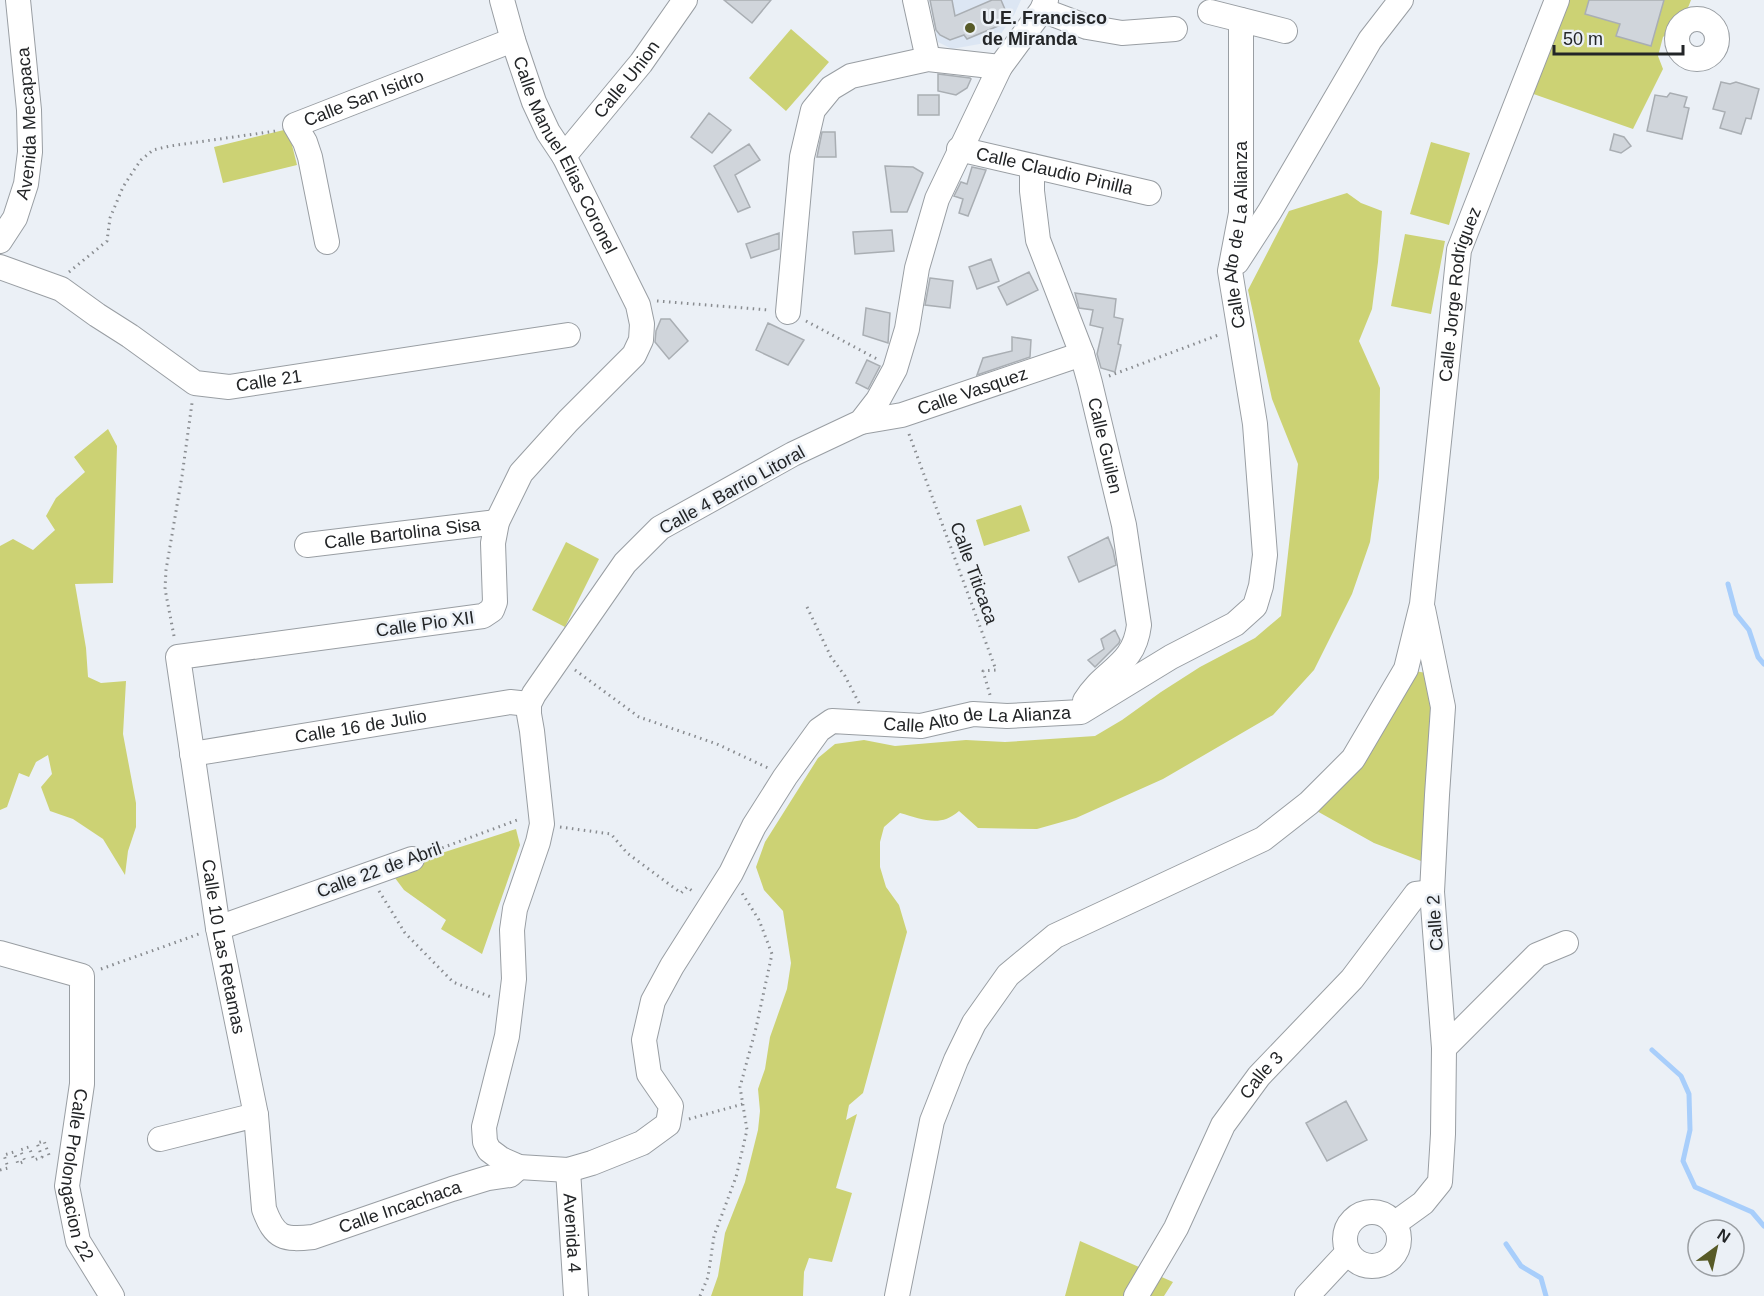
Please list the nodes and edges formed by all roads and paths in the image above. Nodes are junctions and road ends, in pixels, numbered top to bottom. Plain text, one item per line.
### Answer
1 (18, 0) edge
2 (502, 0) edge
3 (685, 0) edge
4 (915, 0) edge
5 (1401, 0) edge
6 (1557, 0) edge
7 (1044, 5) edge
8 (1209, 12) dead end
9 (1240, 20) junction
10 (1175, 29) dead end
11 (1285, 32) dead end
12 (513, 40) junction
13 (928, 59) junction
14 (1000, 67) junction
15 (294, 125) junction
16 (959, 149) junction
17 (564, 156) junction
18 (1032, 166) junction
19 (1149, 193) dead end
20 (0, 241) edge
21 (327, 242) dead end
22 (0, 267) edge
23 (1230, 272) junction
24 (61, 289) junction
25 (647, 303) joint
26 (788, 312) dead end
27 (1239, 327) junction
28 (568, 335) dead end
29 (1082, 354) junction
30 (195, 383) junction
31 (1090, 383) junction
32 (902, 415) junction
33 (861, 422) junction
34 (497, 522) junction
35 (307, 545) dead end
36 (1422, 604) junction
37 (807, 607) dead end
38 (178, 657) junction
39 (560, 658) junction
40 (991, 698) dead end
41 (529, 704) junction
42 (1081, 712) junction
43 (866, 721) junction
44 (192, 754) junction
45 (785, 777) junction
46 (541, 818) junction
47 (412, 859) joint
48 (731, 873) junction
49 (368, 875) junction
50 (1432, 892) junction
51 (711, 904) junction
52 (218, 928) junction
53 (1566, 942) dead end
54 (0, 953) edge
55 (82, 976) junction
56 (511, 1005) junction
57 (1444, 1048) junction
58 (743, 1104) junction
59 (256, 1115) junction
60 (668, 1124) junction
61 (160, 1139) dead end
62 (71, 1148) junction
63 (519, 1167) junction
64 (0, 1170) edge
65 (568, 1170) junction
66 (1394, 1224) junction
67 (279, 1233) joint
68 (1348, 1252) junction
69 (112, 1296) edge
70 (576, 1296) edge
71 (700, 1296) edge
72 (897, 1296) edge
73 (1137, 1296) edge
74 (1307, 1296) edge

1 - 20 street, Avenida Mecapaca
2 - 12 street, Calle Manuel Elias Coronel
3 - 17 street, Calle Union
4 - 13 street
5 - 23 street
6 - 36 street, Calle Jorge Rodriguez
7 - 10 street
7 - 14 street, Calle 4 Barrio Litoral
8 - 9 street
9 - 11 street
9 - 23 street, Calle Alto de La Alianza
12 - 15 street, Calle San Isidro
12 - 17 street, Calle Manuel Elias Coronel
13 - 14 street
13 - 26 street
14 - 16 street, Calle 4 Barrio Litoral
15 - 21 street, Calle San Isidro
15 - 24 path
16 - 18 street, Calle Claudio Pinilla
16 - 33 street, Calle 4 Barrio Litoral
17 - 25 street, Calle Manuel Elias Coronel
18 - 19 street, Calle Claudio Pinilla
18 - 29 street, Calle Guilen
22 - 24 street, Calle 21
23 - 27 street, Calle Alto de La Alianza
24 - 30 street, Calle 21
25 - 34 street, Calle Pio XII
27 - 31 path
27 - 42 street, Calle Alto de La Alianza
28 - 30 street, Calle 21
29 - 31 street, Calle Guilen
29 - 32 street, Calle Vasquez
30 - 38 path
31 - 42 street, Calle Guilen
32 - 33 street, Calle Vasquez
32 - 40 path, Calle Titicaca
33 - 39 street, Calle 4 Barrio Litoral
34 - 35 street, Calle Bartolina Sisa
34 - 38 street, Calle Pio XII
36 - 50 street, Calle 2
36 - 72 street
37 - 43 path
38 - 44 street, Calle 10 Las Retamas
39 - 41 street, Calle 4 Barrio Litoral
39 - 45 path
41 - 44 street, Calle 16 de Julio
41 - 46 street
42 - 43 street, Calle Alto de La Alianza
43 - 45 street, Calle Alto de La Alianza
44 - 52 street, Calle 10 Las Retamas
45 - 48 street, Calle Alto de La Alianza
46 - 47 path, Calle 22 de Abril
46 - 51 path, Calle 22 de Abril
46 - 56 street
47 - 49 street, Calle 22 de Abril
48 - 51 street, Calle Alto de La Alianza
48 - 58 path
49 - 52 street, Calle 22 de Abril
49 - 56 path
50 - 57 street, Calle 2
50 - 73 street, Calle 3
51 - 60 street, Calle Alto de La Alianza
52 - 55 path
52 - 59 street, Calle 10 Las Retamas
53 - 57 street
54 - 55 street
55 - 62 street, Calle Prolongacion 22
56 - 63 street
57 - 66 street, Calle 2
58 - 60 path
58 - 71 path
59 - 61 street
59 - 67 street, Calle 10 Las Retamas
60 - 65 street
62 - 64 path
62 - 69 street, Calle Prolongacion 22
63 - 65 street
63 - 67 street, Calle Incachaca
65 - 70 street, Avenida 4
66 - 68 street
66 - 68 street
68 - 74 street

